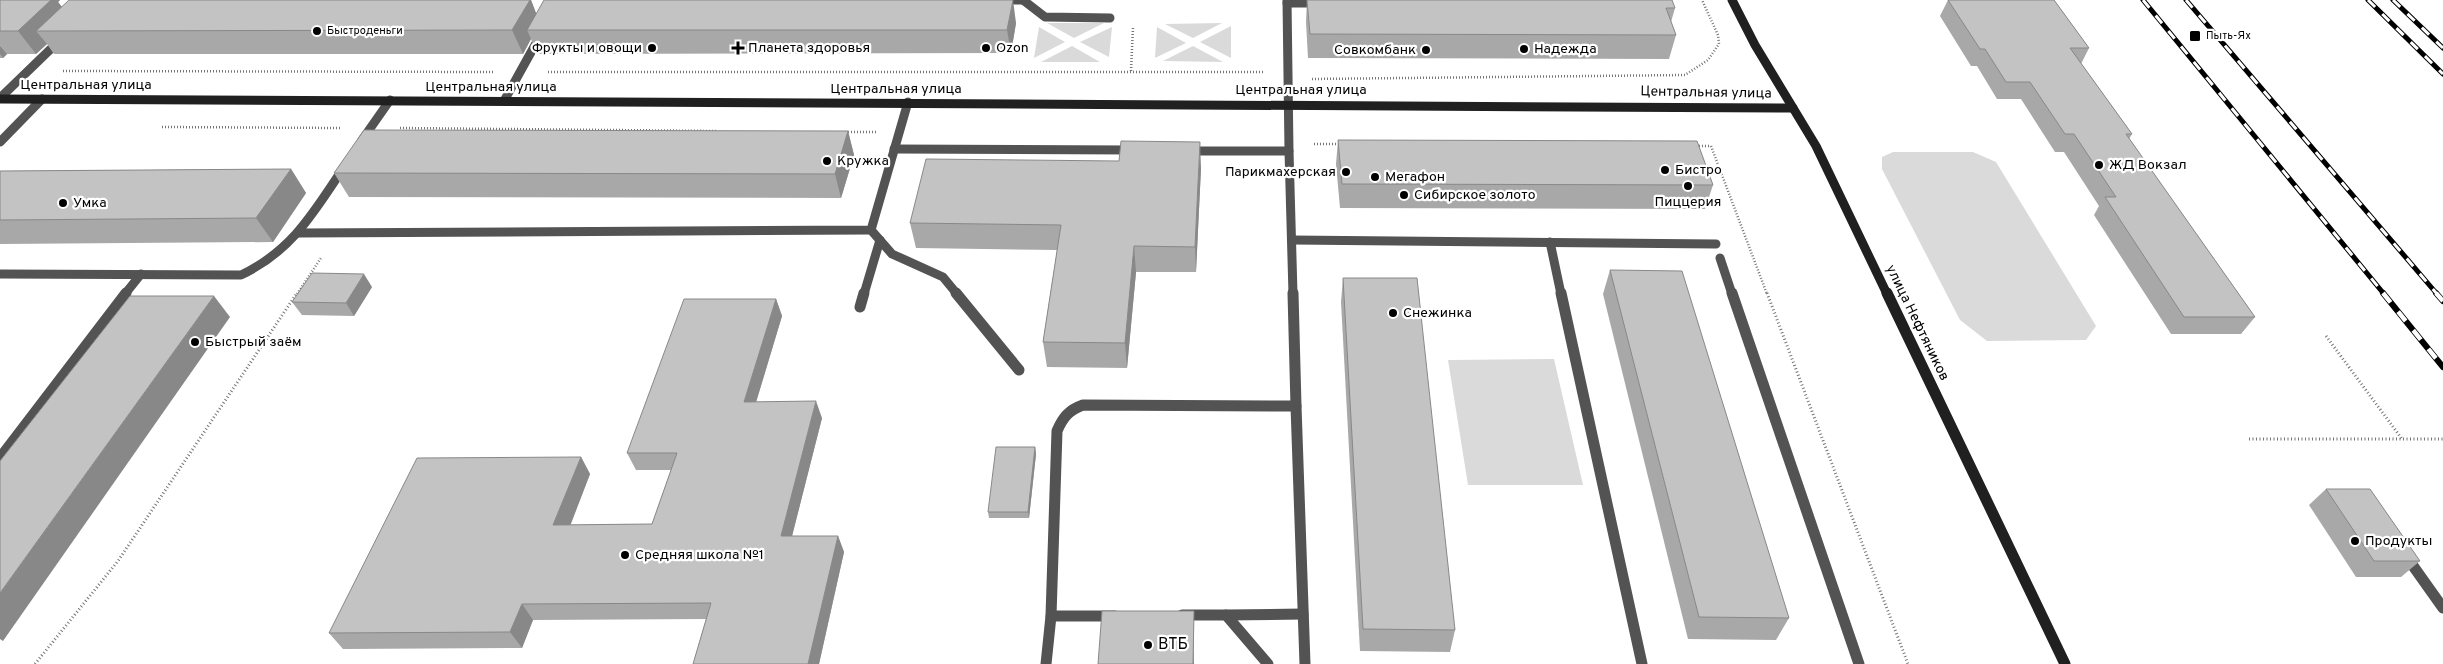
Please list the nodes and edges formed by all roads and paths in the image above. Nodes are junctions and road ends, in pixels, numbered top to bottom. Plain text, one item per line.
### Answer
1 (994, 0) edge
2 (1023, 0) edge
3 (1702, 0) edge
4 (1732, 0) edge
5 (1287, 1) edge
6 (1326, 3) edge
7 (1110, 18) dead end
8 (547, 24) edge
9 (66, 33) edge
10 (33, 66) junction
11 (520, 72) junction
12 (1287, 75) junction
13 (0, 98) edge
14 (42, 99) junction
15 (390, 100) junction
16 (504, 100) junction
17 (908, 102) junction
18 (1287, 104) junction
19 (1793, 108) junction
20 (154, 126) dead end
21 (371, 128) junction
22 (724, 131) edge
23 (842, 132) edge
24 (898, 136) junction
25 (0, 142) edge
26 (1348, 144) edge
27 (1692, 146) edge
28 (1289, 148) junction
29 (894, 149) junction
30 (1141, 150) edge
31 (1180, 150) edge
32 (871, 230) junction
33 (298, 233) junction
34 (337, 233) junction
35 (880, 240) junction
36 (1292, 240) junction
37 (1550, 242) junction
38 (1716, 244) dead end
39 (1720, 258) dead end
40 (0, 274) edge
41 (141, 274) junction
42 (860, 307) dead end
43 (2326, 336) dead end
44 (1020, 370) dead end
45 (1296, 406) junction
46 (2249, 439) dead end
47 (2402, 439) junction
48 (2443, 439) edge
49 (0, 458) edge
50 (2399, 546) edge
51 (2443, 608) edge
52 (1303, 614) junction
53 (1226, 615) junction
54 (1052, 616) junction
55 (1129, 616) edge
56 (1168, 616) edge
57 (35, 664) edge
58 (1046, 664) edge
59 (1268, 664) edge
60 (1305, 664) edge
61 (1642, 664) edge
62 (1859, 664) edge
63 (1908, 664) edge
64 (2065, 664) edge

1 - 2 lane
2 - 7 lane
3 - 12 path
4 - 19 main road, улица Нефтяников
5 - 6 lane
5 - 12 lane
8 - 11 lane
9 - 10 lane
10 - 11 path
10 - 13 lane
11 - 12 path
11 - 16 lane
12 - 18 lane
13 - 14 main road, Центральная улица
14 - 15 main road, Центральная улица
14 - 25 lane
15 - 16 main road, Центральная улица
15 - 21 lane
16 - 17 main road, Центральная улица
17 - 18 main road, Центральная улица
17 - 24 lane
18 - 19 main road, Центральная улица
18 - 28 lane
19 - 64 main road, улица Нефтяников
20 - 21 path
21 - 22 path
21 - 33 lane
23 - 24 path
24 - 29 lane
26 - 28 path
27 - 63 path
28 - 31 lane
28 - 36 lane
29 - 30 lane
29 - 32 lane
32 - 34 lane
32 - 35 lane
33 - 34 lane
33 - 41 lane
34 - 57 path
35 - 42 lane
35 - 44 lane
36 - 37 lane
36 - 45 lane
37 - 38 lane
37 - 61 lane
39 - 62 lane
40 - 41 lane
41 - 49 lane
43 - 47 path
45 - 52 lane
45 - 54 lane
46 - 47 path
47 - 48 path
50 - 51 lane
52 - 53 lane
52 - 60 lane
53 - 56 lane
53 - 59 lane
54 - 55 lane
54 - 58 lane

